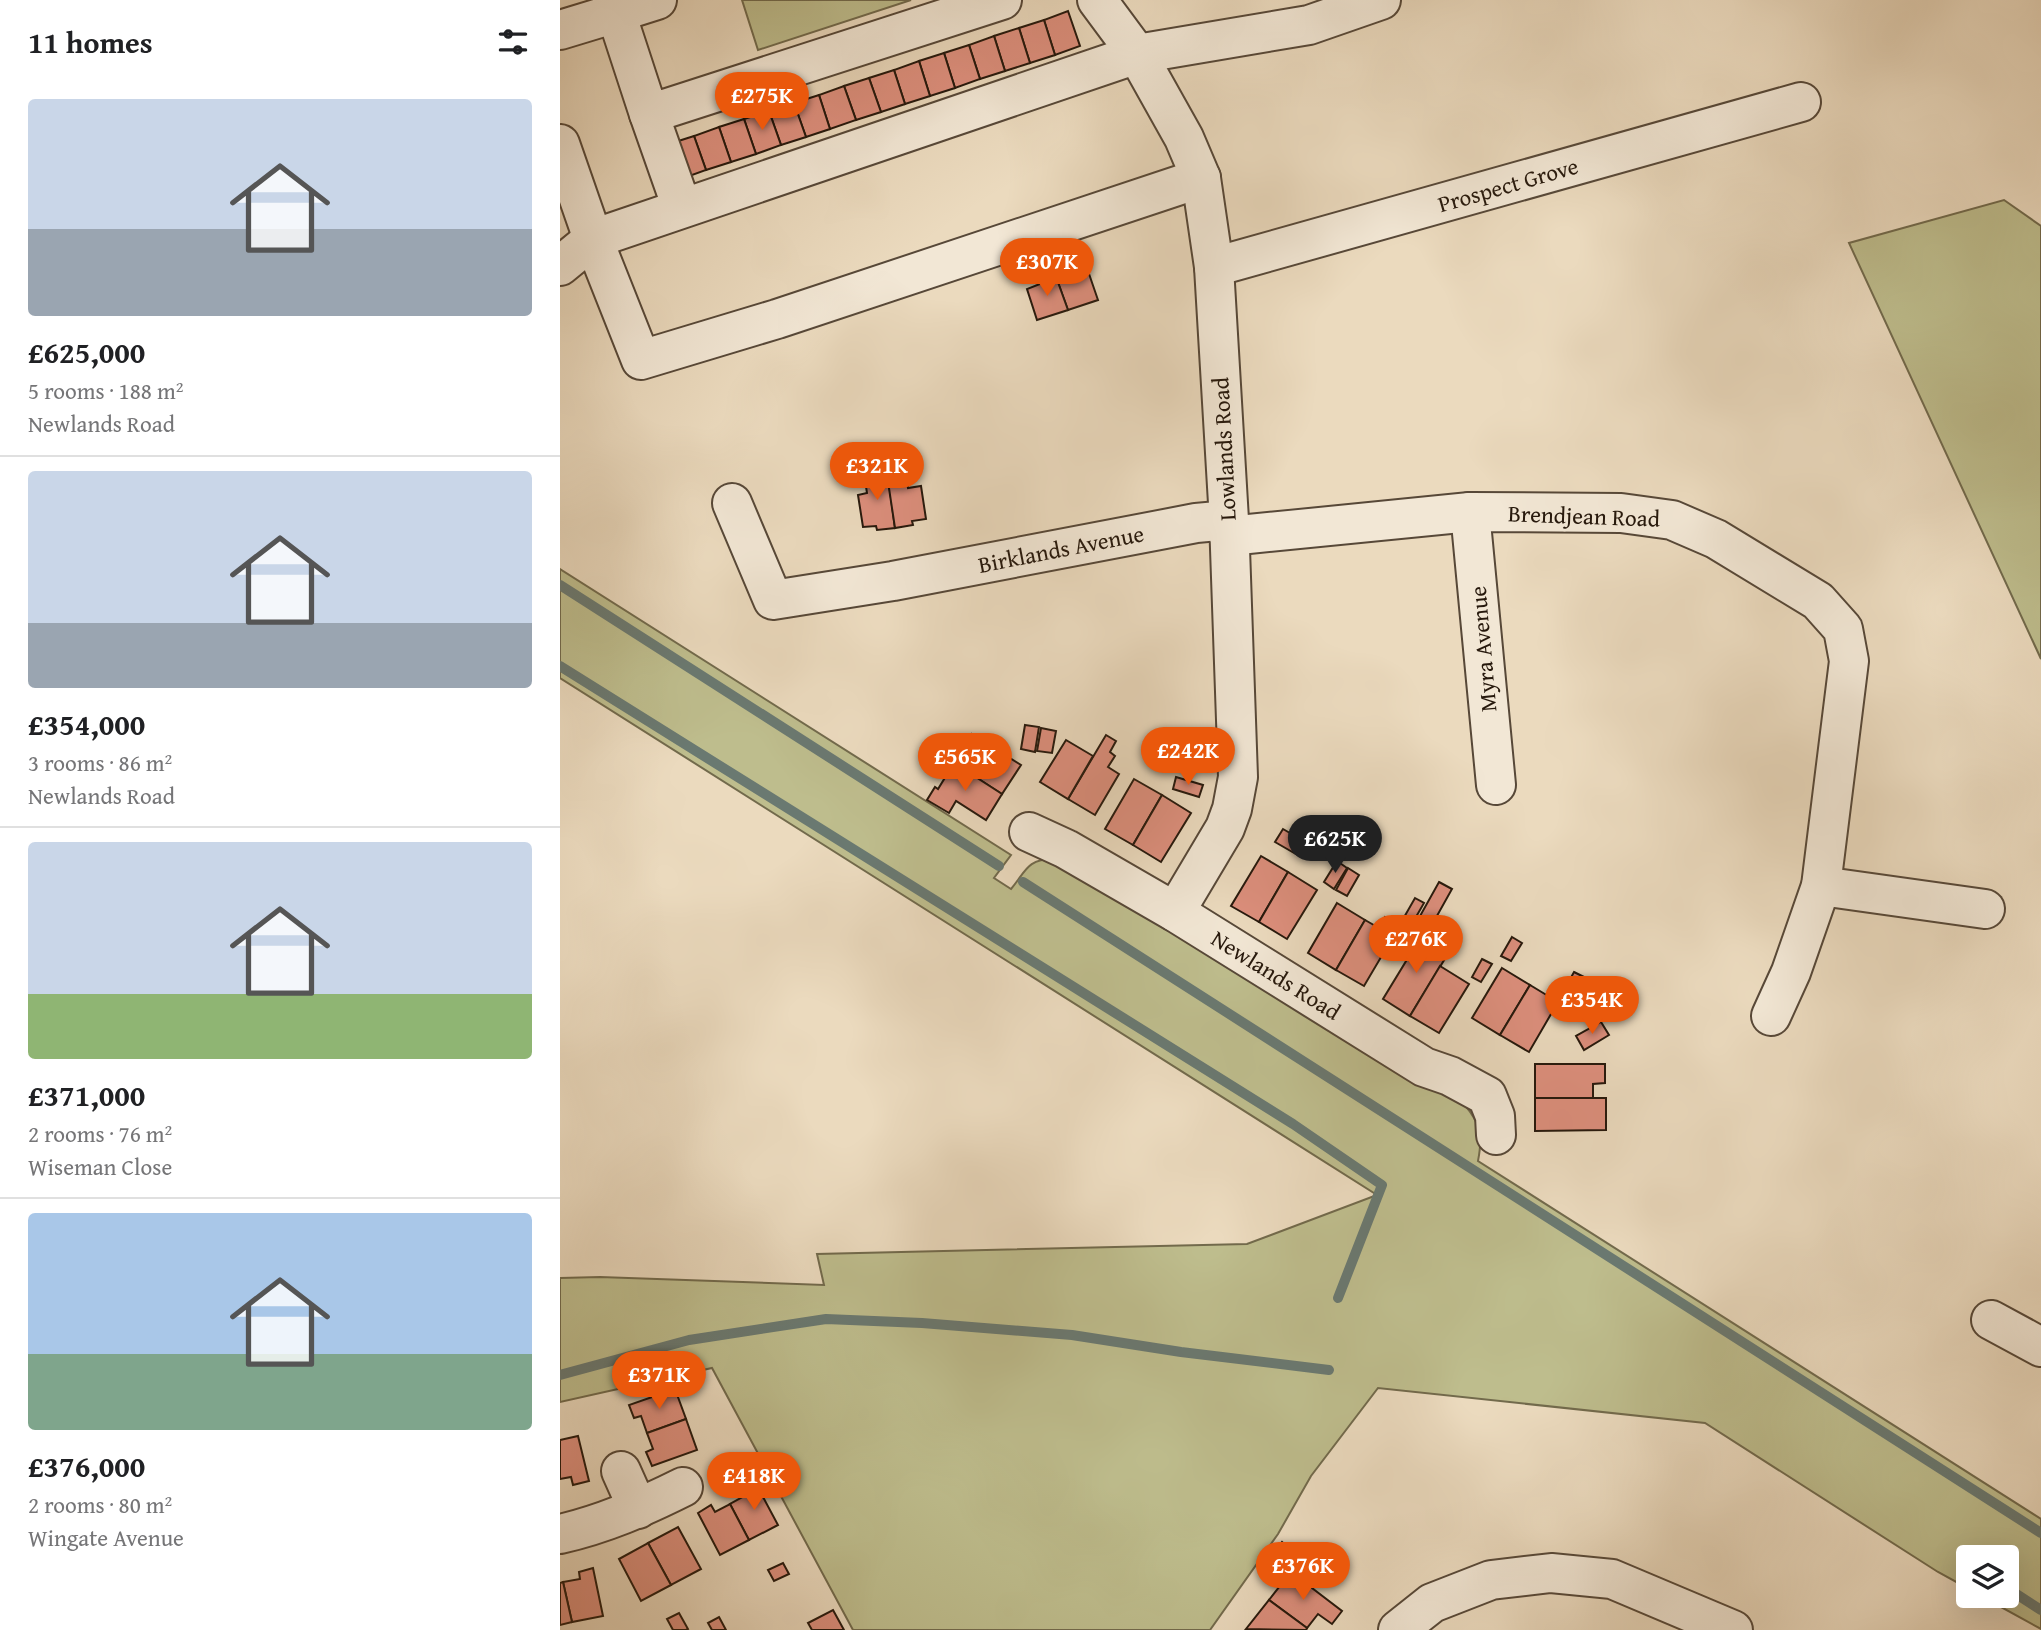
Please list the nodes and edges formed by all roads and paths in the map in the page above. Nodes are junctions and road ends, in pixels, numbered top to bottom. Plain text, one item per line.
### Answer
1 (657, 0) edge
2 (1002, 0) edge
3 (1097, 0) edge
4 (1381, 0) edge
5 (616, 13) junction
6 (560, 30) edge
7 (1137, 54) junction
8 (1801, 102) dead end
9 (662, 110) junction
10 (560, 144) edge
11 (1201, 178) junction
12 (682, 208) junction
13 (593, 239) junction
14 (560, 266) edge
15 (1214, 267) junction
16 (732, 503) dead end
17 (1470, 512) junction
18 (1229, 528) junction
19 (1496, 785) dead end
20 (1029, 832) dead end
21 (1821, 886) junction
22 (1986, 909) dead end
23 (1175, 912) junction
24 (1771, 1016) dead end
25 (1496, 1135) dead end
26 (1991, 1320) dead end
27 (2041, 1347) edge
28 (621, 1471) dead end
29 (683, 1487) dead end
30 (638, 1509) junction
31 (560, 1534) edge
32 (1398, 1630) edge
33 (1733, 1630) edge

1 - 5 street
2 - 9 street
3 - 7 street, Lowlands Road
4 - 7 street
5 - 6 street
5 - 9 street
7 - 11 street, Lowlands Road
7 - 12 street
8 - 15 street, Prospect Grove
9 - 12 street
10 - 13 street
11 - 13 street
11 - 15 street, Lowlands Road
12 - 13 street
13 - 14 street
15 - 18 street, Lowlands Road
16 - 18 street, Birklands Avenue
17 - 18 street, Brendjean Road
17 - 19 street, Myra Avenue
17 - 21 street, Brendjean Road
18 - 23 street, Lowlands Road
20 - 23 street, Newlands Road
21 - 22 street
21 - 24 street, Brendjean Road
23 - 25 street, Newlands Road
26 - 27 street
28 - 30 street
29 - 30 street
30 - 31 street
32 - 33 street

